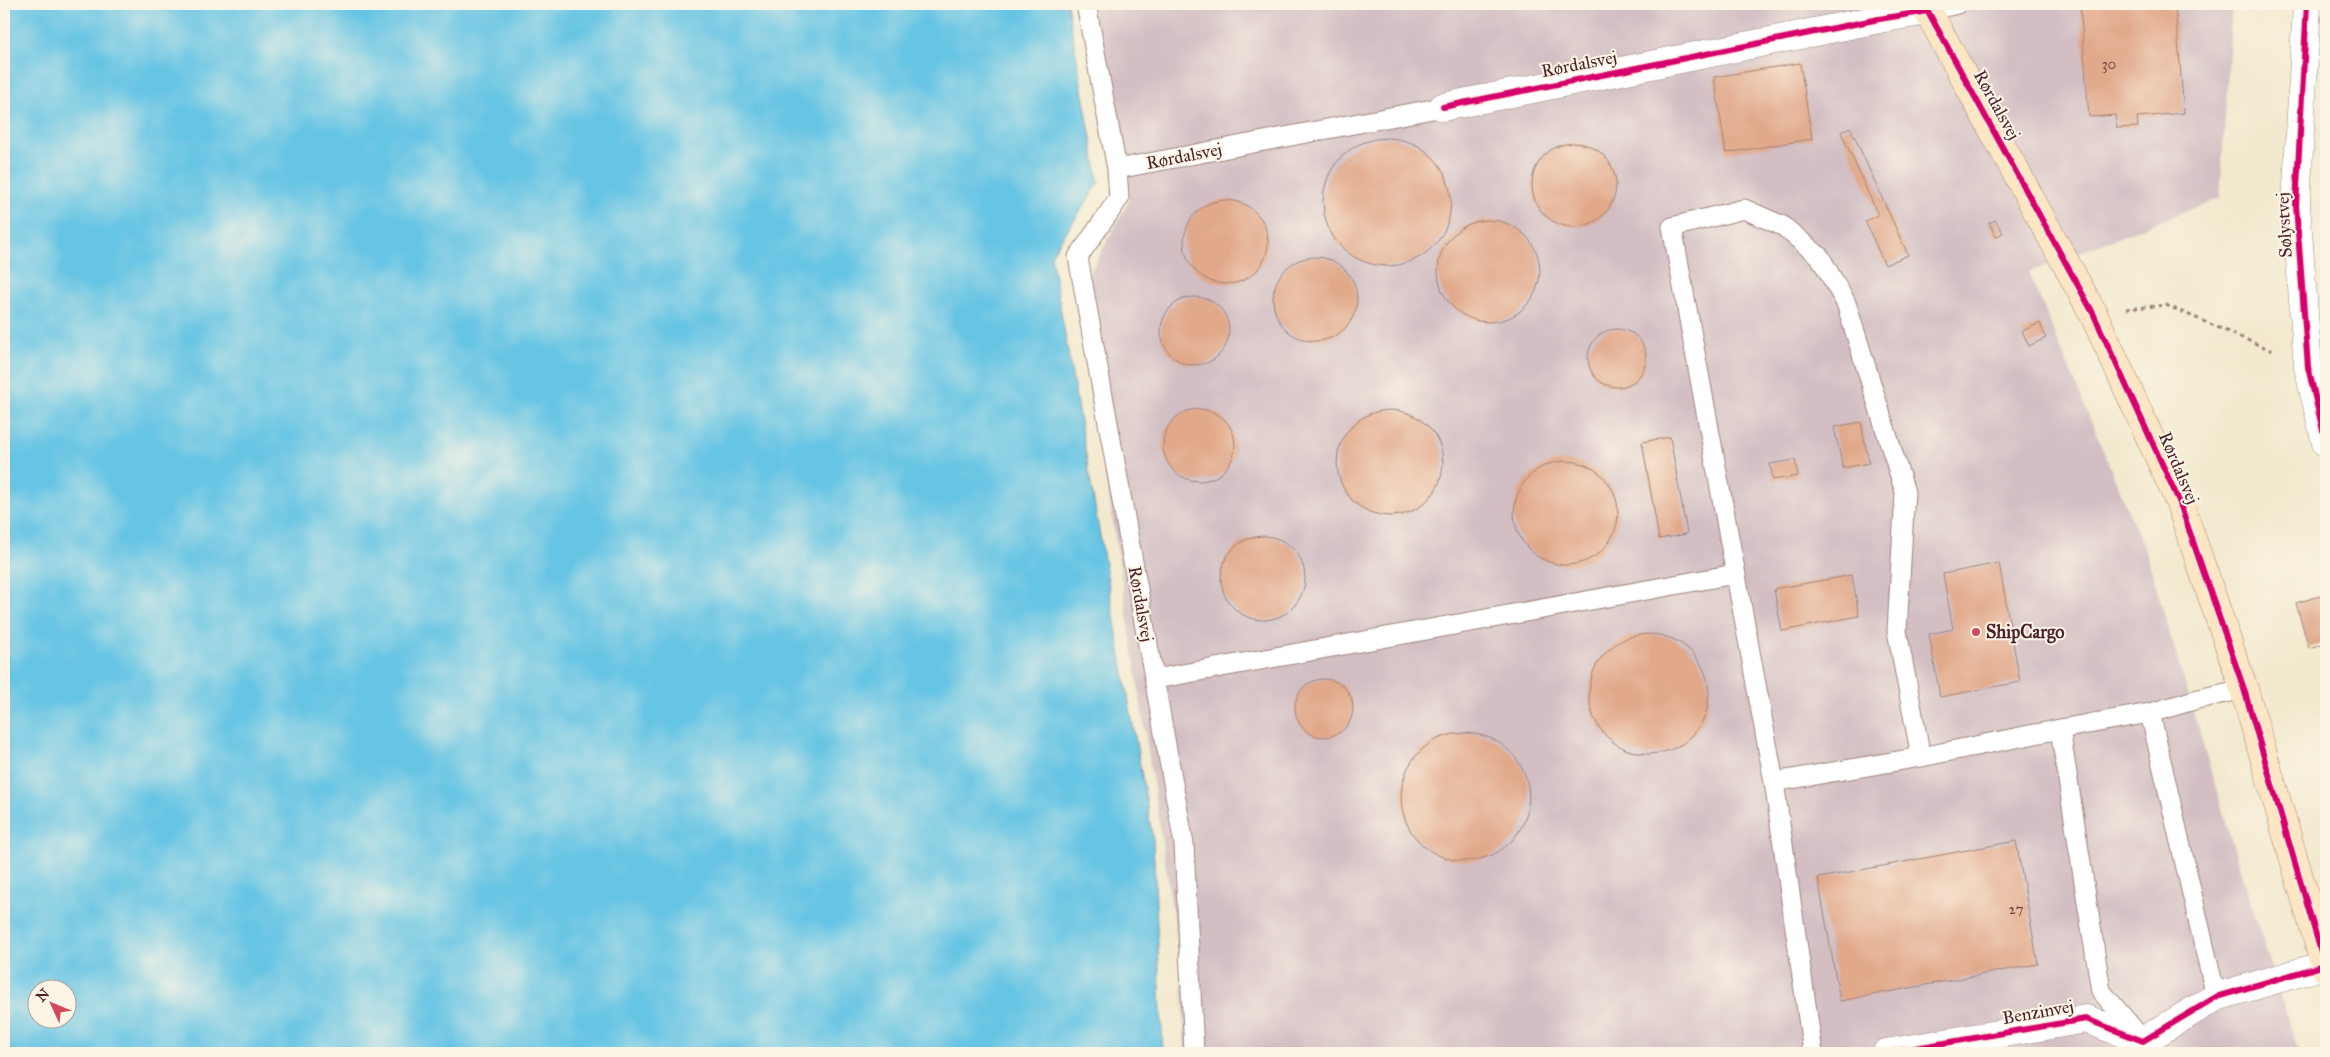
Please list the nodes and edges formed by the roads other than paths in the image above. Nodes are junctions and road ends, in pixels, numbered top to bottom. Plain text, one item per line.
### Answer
1 (1086, 4) edge
2 (1957, 4) edge
3 (2307, 4) edge
4 (1926, 7) edge
5 (1443, 107) joint
6 (1117, 169) junction
7 (2315, 306) edge
8 (2326, 443) edge
9 (1735, 574) junction
10 (1154, 679) junction
11 (2244, 689) junction
12 (2150, 714) junction
13 (2060, 729) junction
14 (1921, 757) junction
15 (1774, 782) junction
16 (2326, 967) edge
17 (2216, 997) junction
18 (2142, 1047) edge
19 (1194, 1053) edge
20 (1813, 1053) edge
21 (1886, 1053) edge

1 - 6 lane, Rørdalsvej
2 - 4 lane
3 - 7 street, Sølystvej
4 - 5 street, Rørdalsvej
4 - 11 street, Rørdalsvej
5 - 6 lane, Rørdalsvej
6 - 10 lane, Rørdalsvej
7 - 8 street, Sølystvej
9 - 10 lane
9 - 14 lane
9 - 15 lane
10 - 19 lane, Rørdalsvej
11 - 12 lane
11 - 16 street, Rørdalsvej
12 - 13 lane
12 - 17 lane
13 - 14 lane
13 - 18 lane
14 - 15 lane
15 - 20 lane
16 - 17 street
17 - 18 street
18 - 21 street, Benzinvej

